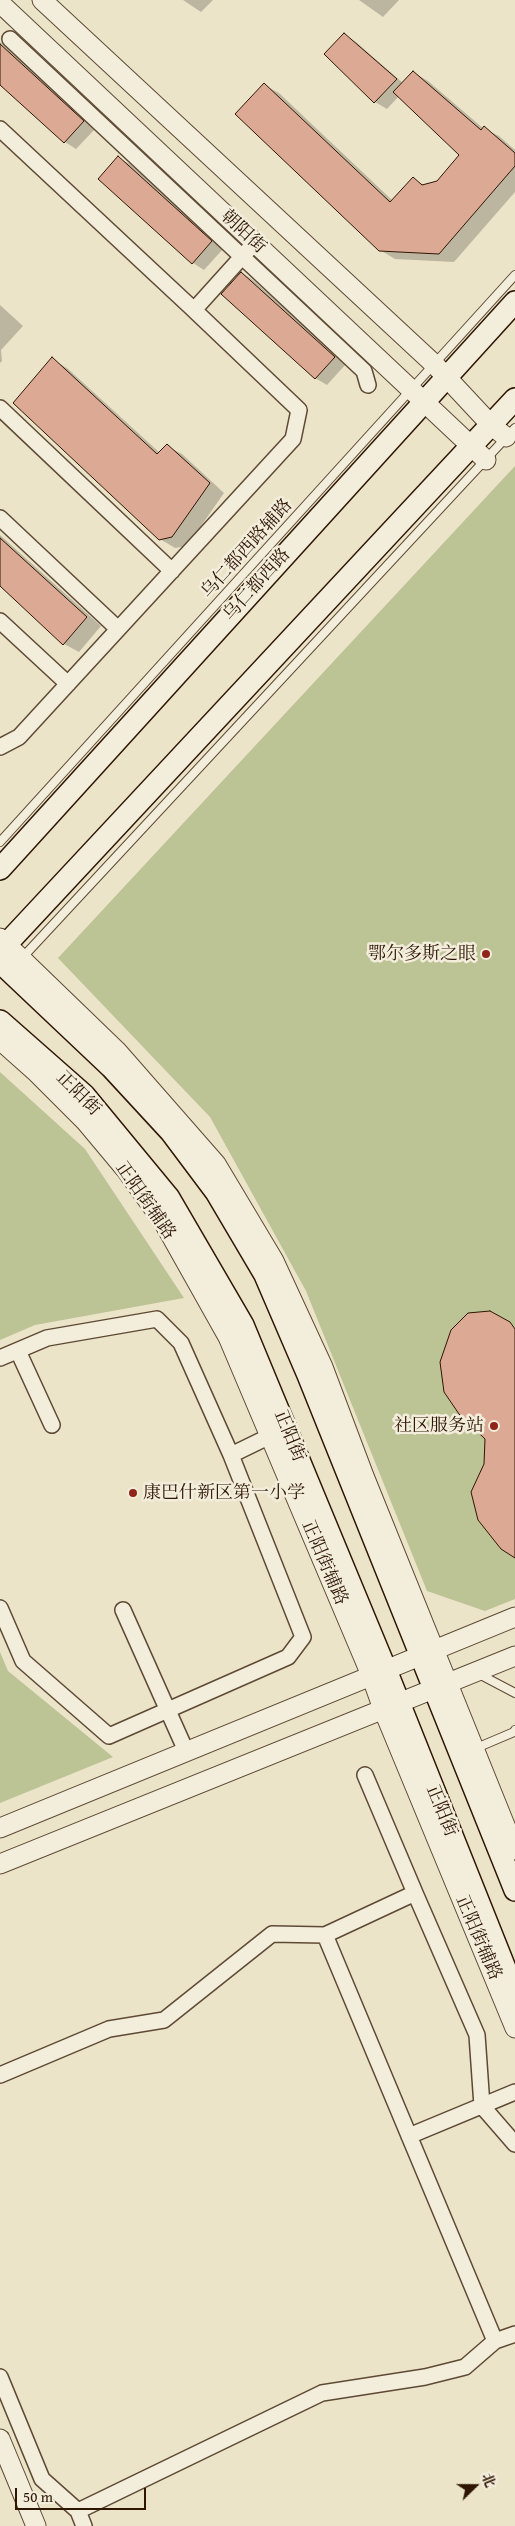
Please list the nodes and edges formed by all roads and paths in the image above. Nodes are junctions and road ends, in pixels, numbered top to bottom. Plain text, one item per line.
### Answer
1 (42, 0) edge
2 (0, 3) edge
3 (10, 39) dead end
4 (0, 129) edge
5 (255, 243) junction
6 (242, 257) junction
7 (515, 275) edge
8 (515, 302) edge
9 (194, 310) junction
10 (441, 371) junction
11 (368, 384) dead end
12 (417, 396) junction
13 (515, 398) edge
14 (0, 408) edge
15 (504, 430) edge
16 (469, 446) junction
17 (486, 460) junction
18 (0, 518) edge
19 (172, 571) junction
20 (0, 621) edge
21 (118, 629) junction
22 (68, 684) junction
23 (0, 747) edge
24 (0, 842) edge
25 (0, 869) edge
26 (6, 958) edge
27 (0, 1021) edge
28 (0, 1040) edge
29 (18, 1350) junction
30 (0, 1358) edge
31 (52, 1425) dead end
32 (270, 1436) junction
33 (231, 1455) junction
34 (0, 1608) edge
35 (123, 1610) dead end
36 (515, 1617) edge
37 (428, 1652) junction
38 (515, 1656) edge
39 (476, 1672) junction
40 (378, 1673) junction
41 (440, 1686) junction
42 (515, 1693) edge
43 (390, 1706) junction
44 (169, 1710) junction
45 (515, 1732) edge
46 (474, 1749) junction
47 (186, 1751) junction
48 (365, 1775) dead end
49 (0, 1828) edge
50 (515, 1850) edge
51 (0, 1864) edge
52 (515, 1890) edge
53 (415, 1893) junction
54 (325, 1935) junction
55 (515, 1993) edge
56 (515, 2028) edge
57 (0, 2075) edge
58 (515, 2092) edge
59 (482, 2106) junction
60 (409, 2136) junction
61 (515, 2144) edge
62 (515, 2334) edge
63 (495, 2341) junction
64 (0, 2377) edge
65 (0, 2439) edge
66 (78, 2511) junction
67 (36, 2526) edge
68 (84, 2526) edge

1 - 10 street, 朝阳街
2 - 5 street, 朝阳街
3 - 6 street
4 - 9 street
5 - 6 street
5 - 12 street, 朝阳街
6 - 9 street
6 - 11 street
7 - 10 lane
8 - 10 main road, 乌仁都西路
9 - 19 street
10 - 12 main road, 乌仁都西路
10 - 15 street, 朝阳街
12 - 16 street, 朝阳街
12 - 24 lane, 乌仁都西路辅路
12 - 25 main road, 乌仁都西路
13 - 15 main road
14 - 19 street
15 - 16 main road
15 - 17 lane
16 - 17 street, 朝阳街
16 - 26 main road
17 - 26 lane
18 - 21 street
19 - 21 street
20 - 22 street
21 - 22 street
22 - 23 street
26 - 37 main road
27 - 40 main road, 正阳街
28 - 32 street, 正阳街辅路
29 - 30 street
29 - 31 street
29 - 33 street
32 - 33 street
32 - 40 street, 正阳街辅路
33 - 44 street
34 - 44 street
35 - 44 street
36 - 37 street
37 - 40 street
37 - 41 main road
38 - 39 street
39 - 41 street
39 - 42 lane
40 - 43 main road, 正阳街
40 - 47 street
41 - 43 street
41 - 46 street
41 - 52 main road
43 - 51 street
43 - 55 main road, 正阳街
43 - 56 street, 正阳街辅路
44 - 47 street
45 - 46 lane
46 - 50 street
47 - 49 street
48 - 53 street
53 - 54 street
53 - 59 street
54 - 57 street
54 - 60 street
58 - 59 street
59 - 60 street
59 - 61 street
60 - 63 street
62 - 63 street
63 - 66 street
64 - 66 street
65 - 67 street
66 - 68 street

